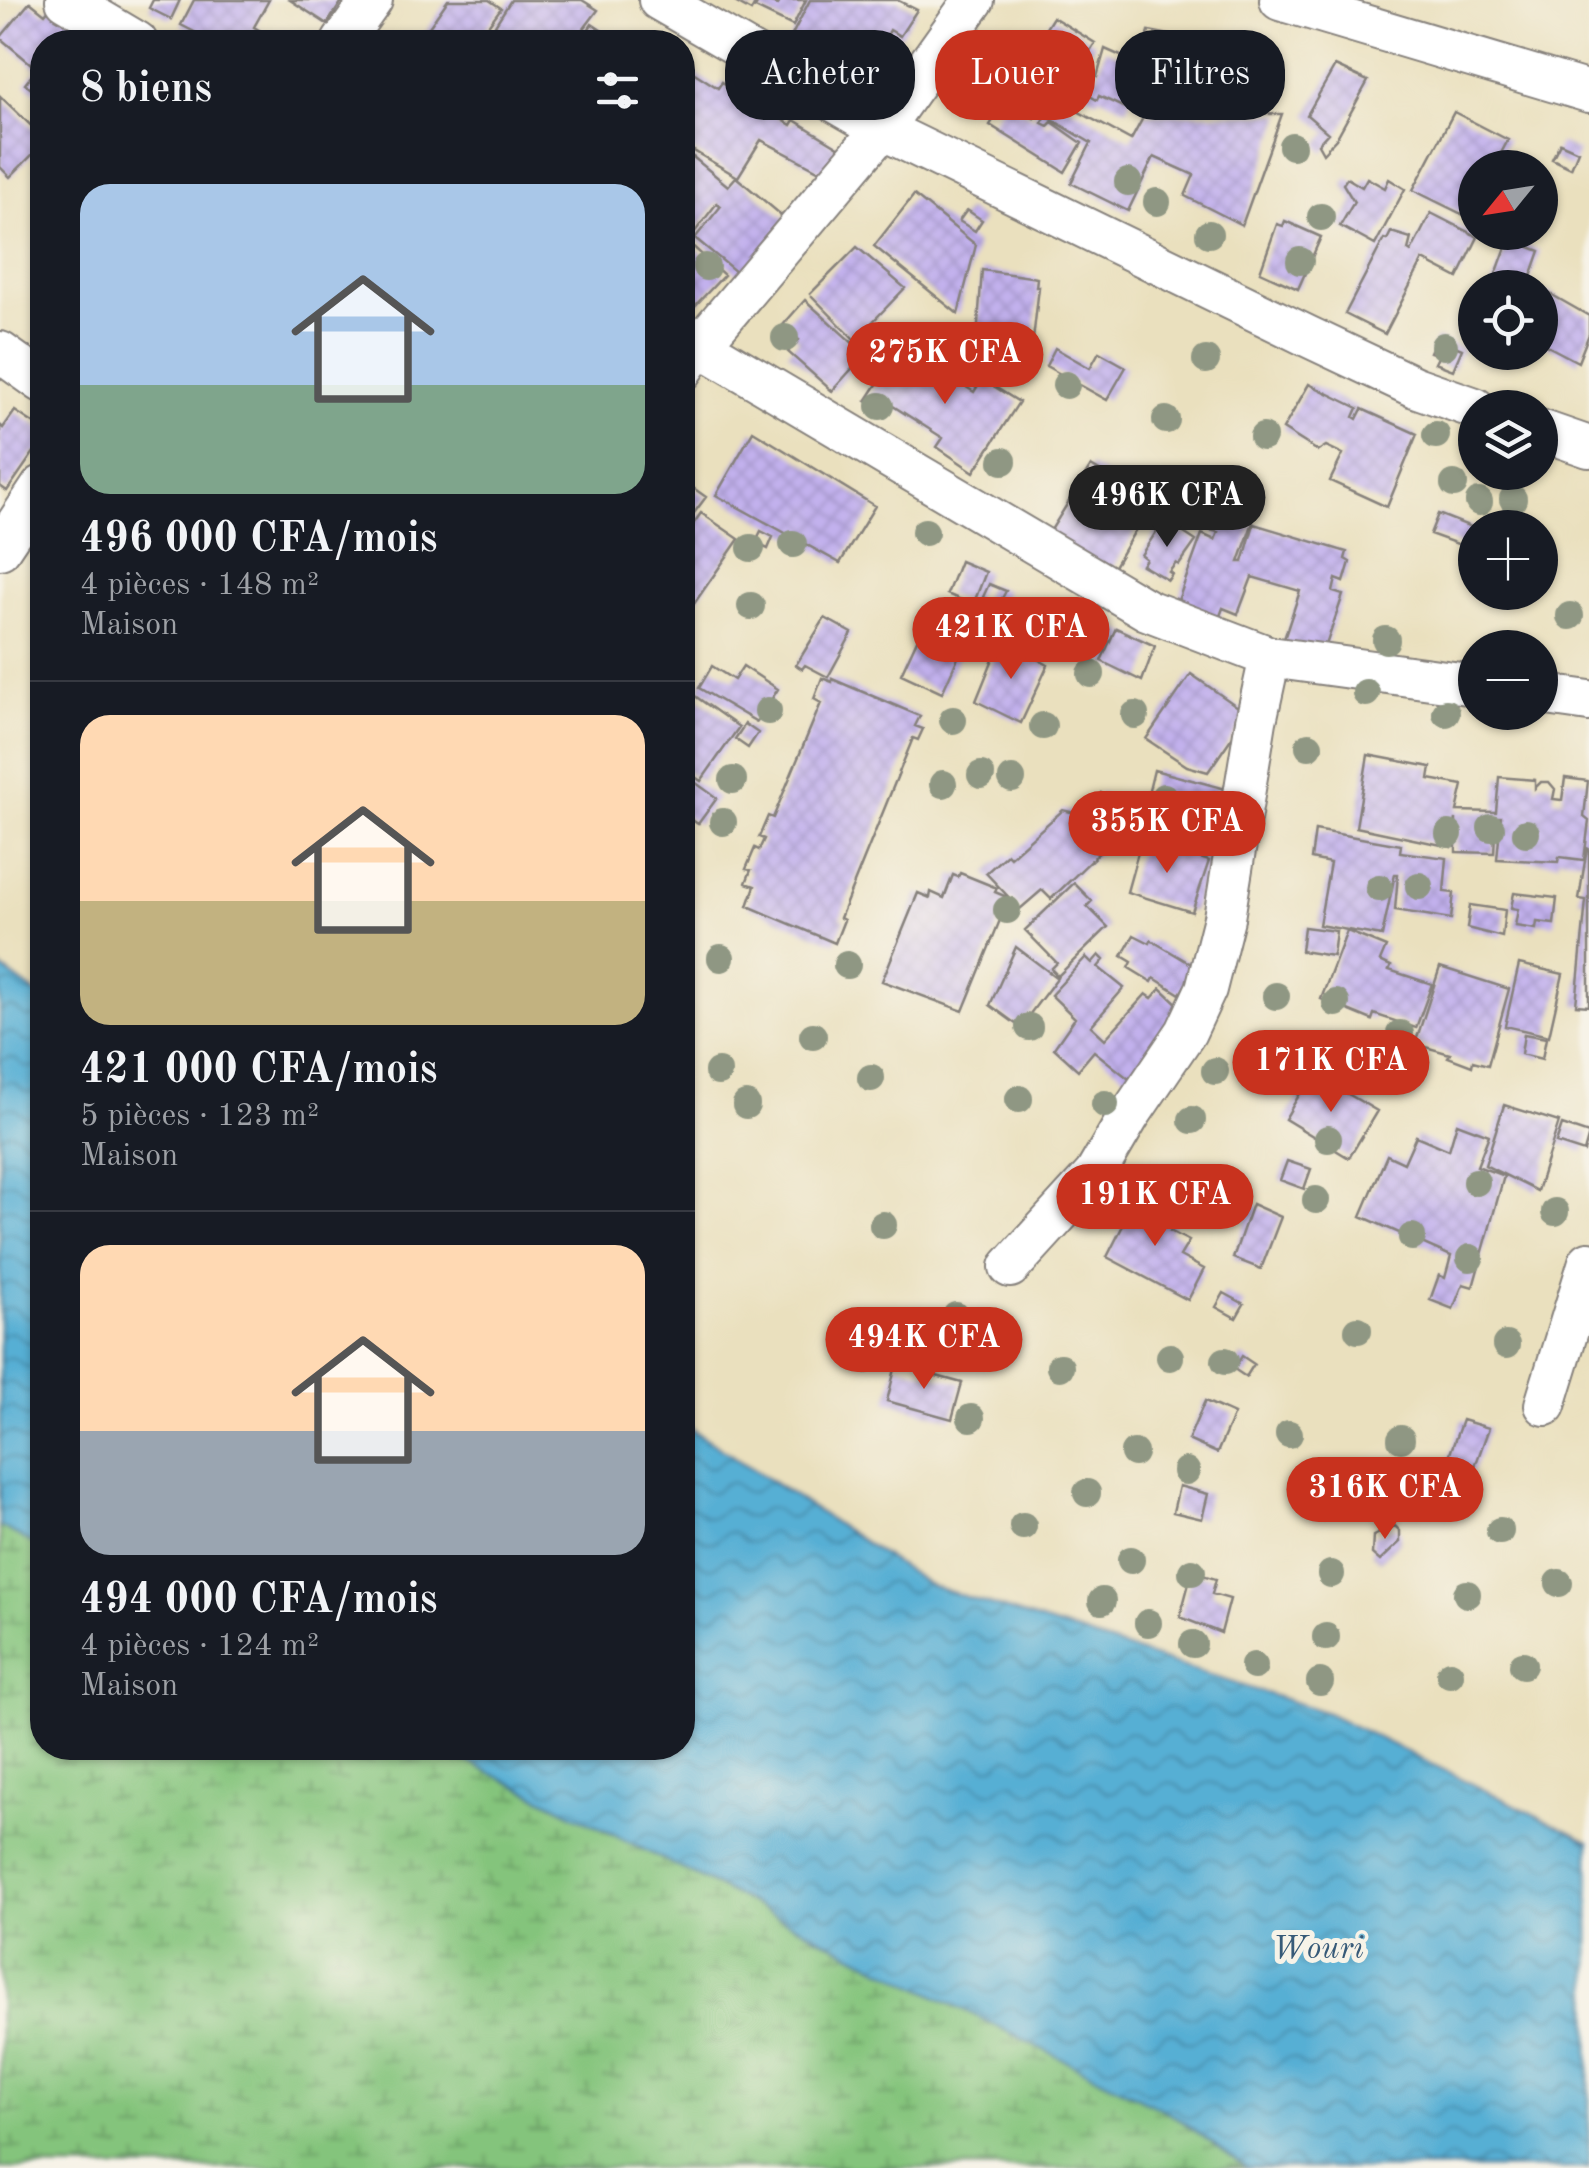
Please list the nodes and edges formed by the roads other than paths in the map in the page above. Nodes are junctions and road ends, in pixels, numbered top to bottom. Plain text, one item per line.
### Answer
1 (66, 0) edge
2 (372, 0) edge
3 (659, 0) edge
4 (974, 0) edge
5 (1280, 0) edge
6 (117, 30) edge
7 (351, 30) edge
8 (1589, 92) edge
9 (882, 129) junction
10 (695, 343) edge
11 (0, 352) edge
12 (695, 355) edge
13 (30, 373) edge
14 (1458, 401) edge
15 (1558, 436) edge
16 (1589, 447) edge
17 (30, 504) edge
18 (0, 550) edge
19 (1270, 657) junction
20 (1458, 683) edge
21 (1558, 697) edge
22 (1589, 701) edge
23 (1589, 1262) edge
24 (1010, 1267) dead end
25 (1545, 1405) dead end

1 - 6 street
2 - 7 street
3 - 9 street
4 - 9 street
5 - 8 street
9 - 10 street
9 - 14 street
11 - 13 street
12 - 19 street
15 - 16 street
17 - 18 street
19 - 20 street
19 - 24 street
21 - 22 street
23 - 25 street

